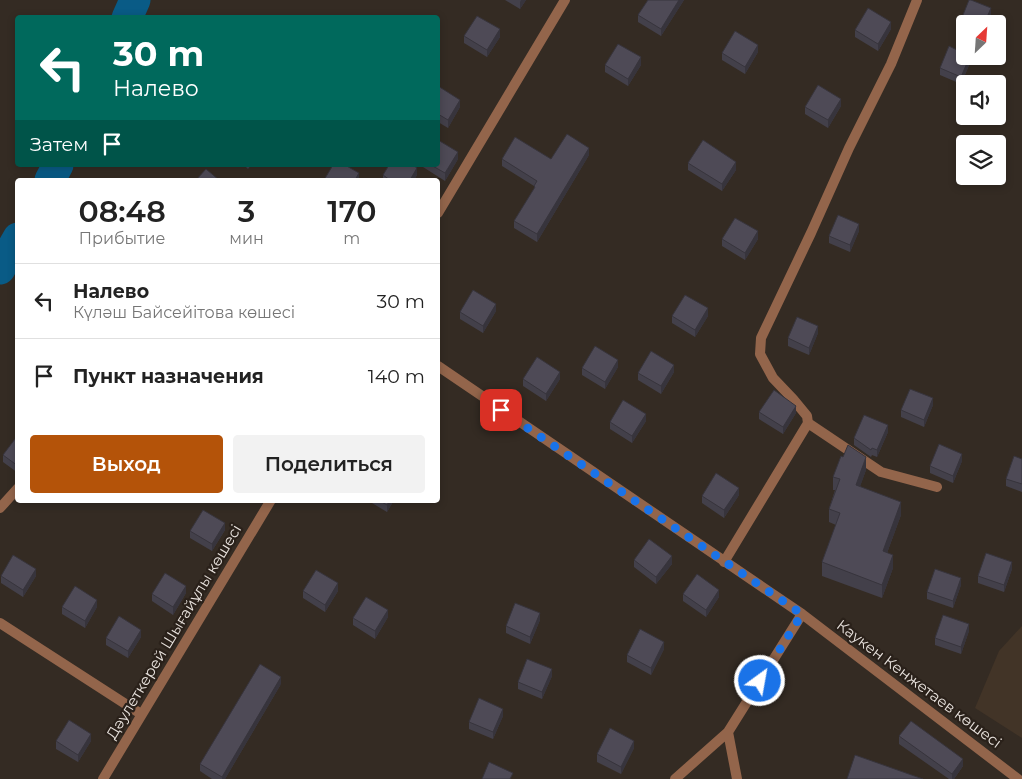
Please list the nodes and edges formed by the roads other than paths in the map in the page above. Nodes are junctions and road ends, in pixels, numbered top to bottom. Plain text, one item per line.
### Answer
1 (566, 0) edge
2 (918, 0) edge
3 (440, 210) edge
4 (440, 367) edge
5 (808, 424) junction
6 (937, 487) dead end
7 (15, 491) edge
8 (269, 503) edge
9 (0, 508) edge
10 (724, 562) junction
11 (802, 614) junction
12 (0, 623) edge
13 (141, 714) junction
14 (728, 732) junction
15 (103, 779) edge
16 (675, 779) edge
17 (738, 779) edge
18 (1018, 779) edge

1 - 3 street
2 - 5 street
4 - 10 street, Каукен Кенжетаев көшесі
5 - 6 street
5 - 10 street
7 - 9 street
8 - 13 street, Дәулеткерей Шығайұлы көшесі
10 - 11 street, Каукен Кенжетаев көшесі
11 - 14 street
11 - 18 street, Каукен Кенжетаев көшесі
12 - 13 street
13 - 15 street, Дәулеткерей Шығайұлы көшесі
14 - 16 street
14 - 17 street

